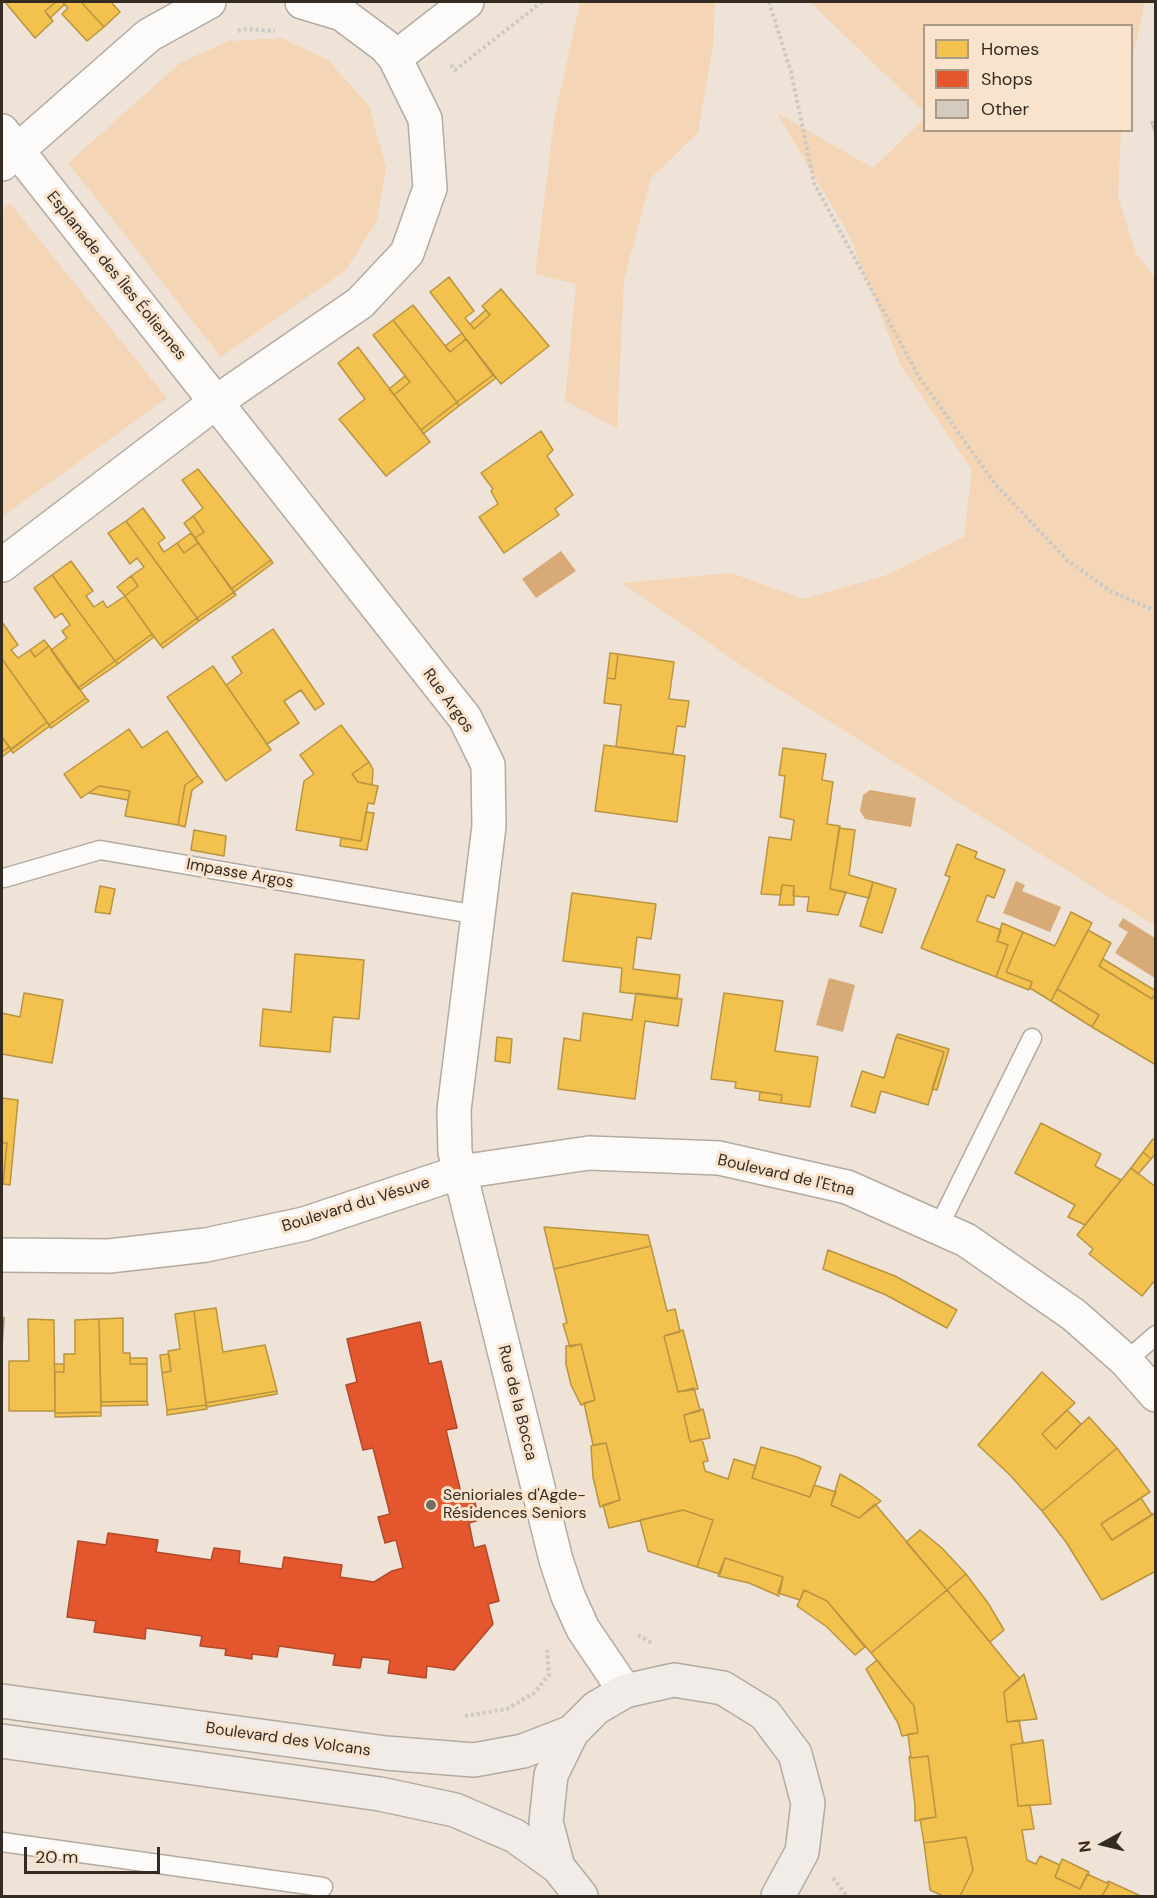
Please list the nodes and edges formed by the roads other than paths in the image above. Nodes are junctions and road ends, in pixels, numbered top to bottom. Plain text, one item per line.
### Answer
1 (209, 2) edge
2 (302, 2) edge
3 (466, 2) edge
4 (394, 58) junction
5 (6, 149) edge
6 (216, 402) junction
7 (2, 565) edge
8 (4, 878) dead end
9 (478, 915) junction
10 (1032, 1038) dead end
11 (460, 1172) junction
12 (938, 1227) junction
13 (2, 1255) edge
14 (1155, 1335) edge
15 (1126, 1361) junction
16 (1155, 1395) edge
17 (625, 1691) junction
18 (2, 1701) edge
19 (572, 1732) junction
20 (2, 1741) edge
21 (2, 1842) edge
22 (558, 1867) junction
23 (323, 1887) dead end
24 (581, 1896) edge
25 (779, 1896) edge

1 - 5 street, Esplanade des Îles Éoliennes
2 - 4 street
3 - 4 street
4 - 6 street
5 - 6 street, Esplanade des Îles Éoliennes
6 - 7 street
6 - 9 street, Rue Argos
8 - 9 lane, Impasse Argos
9 - 11 street, Rue Argos
10 - 12 lane
11 - 12 street, Boulevard de l'Etna
11 - 13 street, Boulevard du Vésuve
11 - 17 street, Rue de la Bocca
12 - 15 street, Boulevard de l'Etna
14 - 15 lane
15 - 16 street, Boulevard de l'Etna
17 - 19 street
17 - 25 street
18 - 19 street, Boulevard des Volcans
19 - 22 street
20 - 22 street
21 - 23 lane
22 - 24 street

